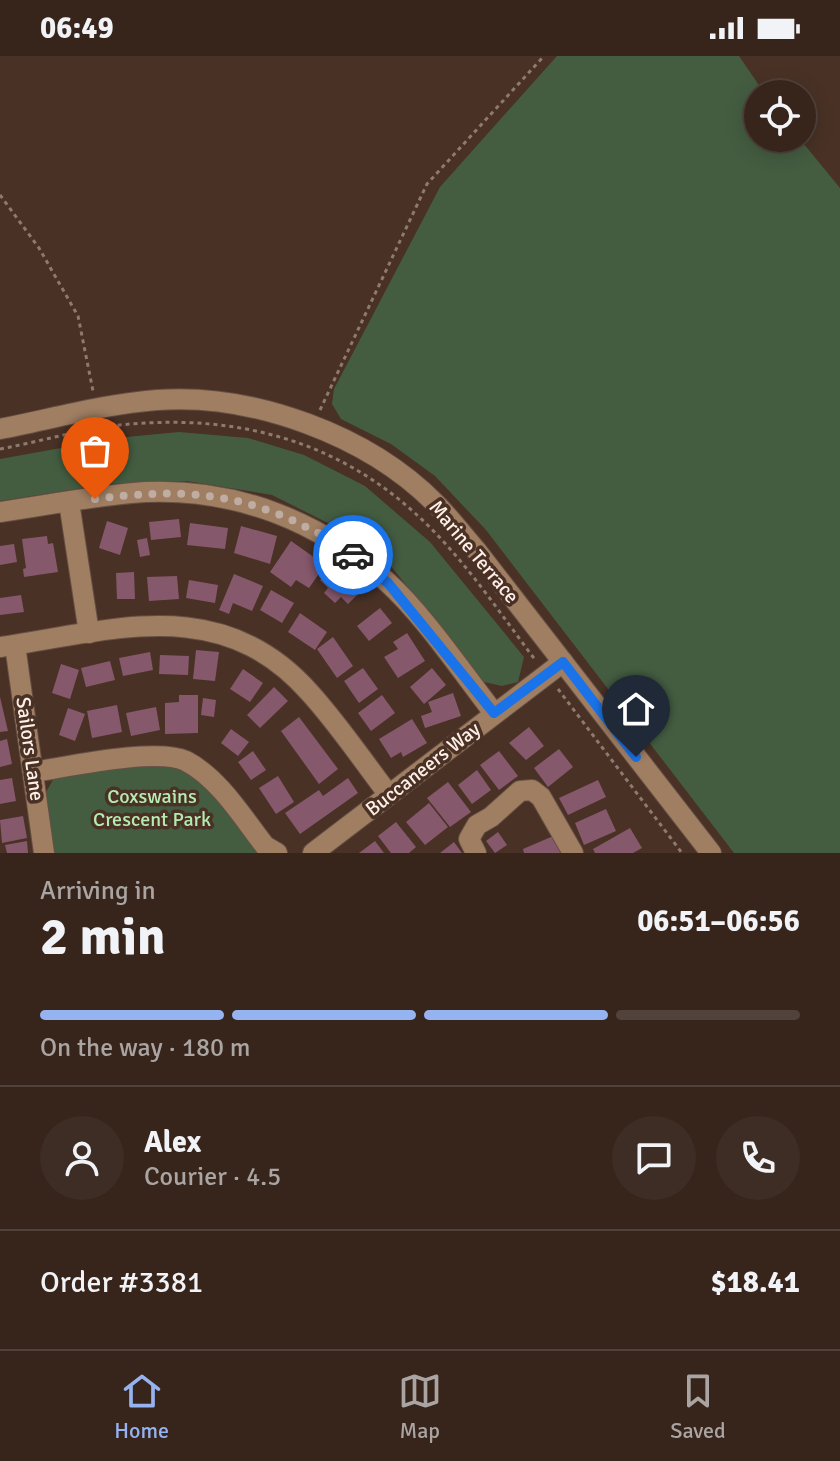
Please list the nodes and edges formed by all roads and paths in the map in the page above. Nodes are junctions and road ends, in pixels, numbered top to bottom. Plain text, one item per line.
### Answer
1 (544, 56) edge
2 (0, 195) edge
3 (97, 410) junction
4 (313, 426) junction
5 (0, 429) edge
6 (0, 449) edge
7 (69, 502) junction
8 (0, 512) edge
9 (89, 633) junction
10 (7, 646) edge
11 (535, 660) dead end
12 (563, 662) junction
13 (558, 689) dead end
14 (494, 713) junction
15 (33, 772) junction
16 (389, 795) junction
17 (318, 850) edge
18 (709, 852) edge
19 (44, 853) edge
20 (277, 853) edge
21 (476, 853) edge
22 (573, 853) edge
23 (682, 853) edge

1 - 4 path
2 - 3 path
3 - 4 street, Marine Terrace
3 - 5 street, Marine Terrace
4 - 12 street, Marine Terrace
6 - 11 path
7 - 8 street
7 - 9 street
7 - 14 street
9 - 10 street
9 - 16 street
10 - 15 street, Sailors Lane
12 - 14 street, Buccaneers Way
12 - 18 street, Marine Terrace
13 - 23 path
14 - 16 street, Buccaneers Way
15 - 19 street, Sailors Lane
15 - 20 street
16 - 17 street, Buccaneers Way
21 - 22 street

